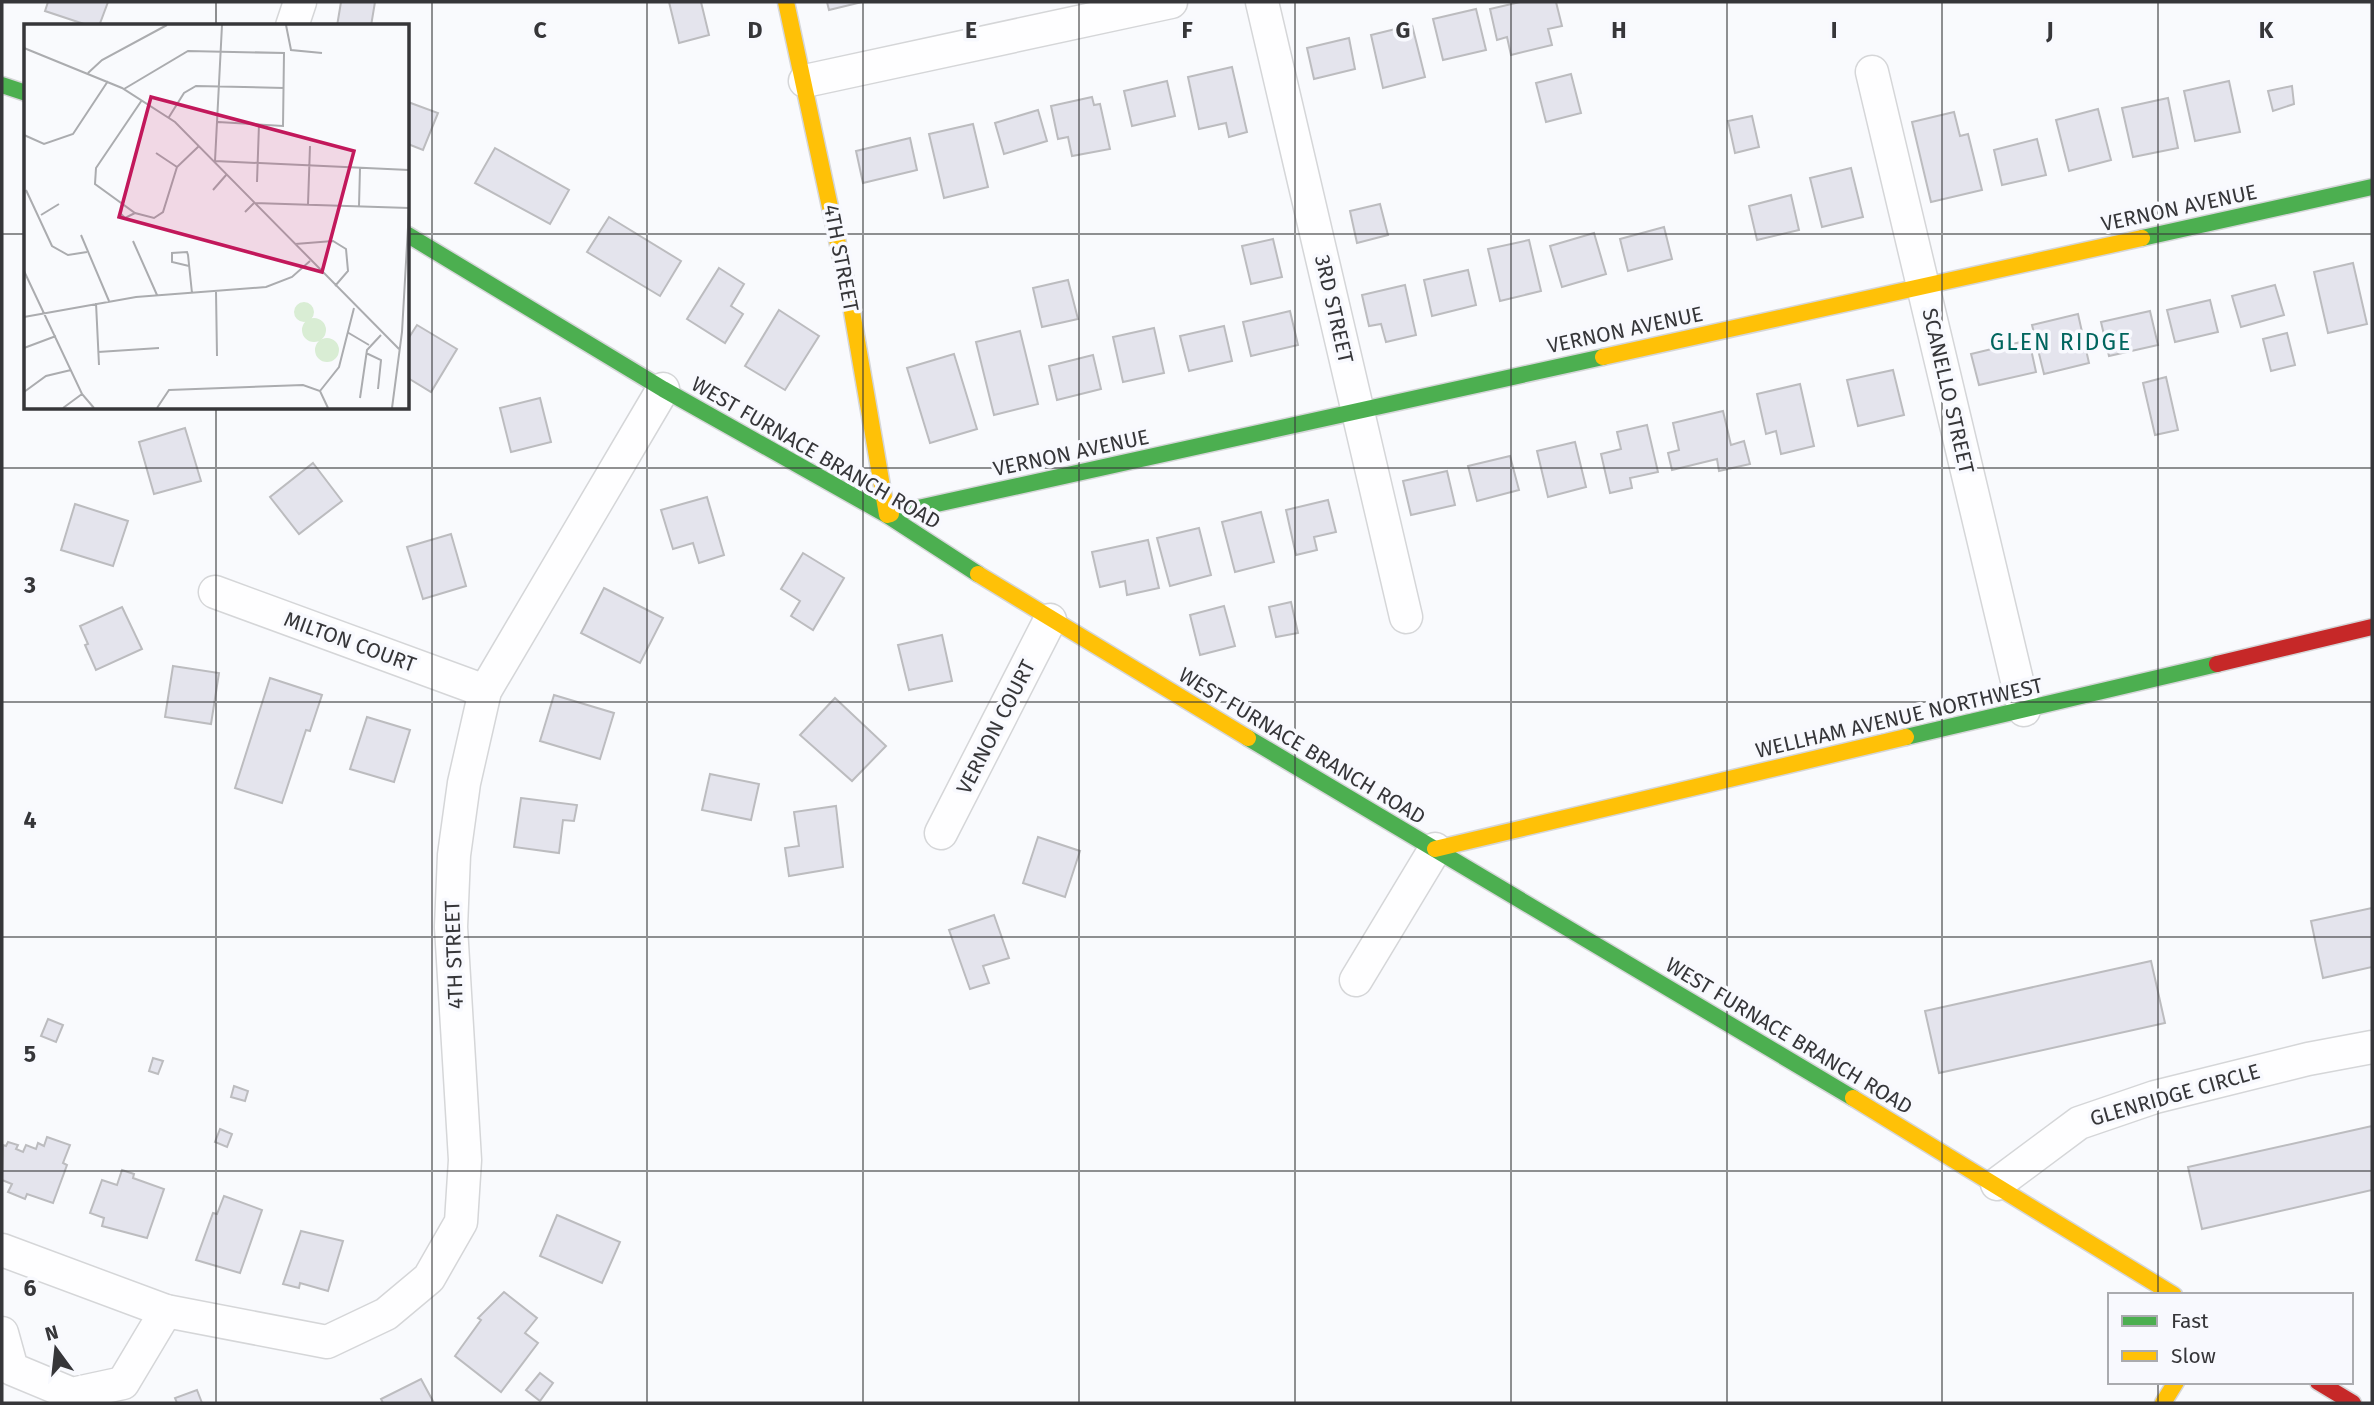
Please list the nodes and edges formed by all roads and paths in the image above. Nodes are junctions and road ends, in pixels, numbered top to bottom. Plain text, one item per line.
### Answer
1 (300, 2) edge
2 (786, 2) edge
3 (1171, 2) edge
4 (1262, 2) edge
5 (293, 24) edge
6 (1872, 72) dead end
7 (805, 81) junction
8 (2, 85) edge
9 (24, 92) edge
10 (2372, 187) edge
11 (410, 236) edge
12 (1923, 286) junction
13 (663, 390) junction
14 (1358, 411) junction
15 (887, 515) junction
16 (215, 592) dead end
17 (1406, 617) dead end
18 (1050, 620) junction
19 (2372, 627) edge
20 (485, 691) junction
21 (2024, 710) junction
22 (942, 833) dead end
23 (1435, 849) junction
24 (1356, 980) dead end
25 (2372, 1047) edge
26 (1997, 1184) junction
27 (2, 1250) edge
28 (2171, 1293) edge
29 (166, 1311) junction
30 (2, 1333) edge
31 (2175, 1384) edge
32 (2321, 1384) edge
33 (2163, 1403) edge
34 (2353, 1403) edge

1 - 5 street
2 - 7 street, 4TH STREET
3 - 7 street
4 - 14 street, 3RD STREET
6 - 12 street, SCANELLO STREET
7 - 15 street, 4TH STREET
8 - 9 street
10 - 12 street, VERNON AVENUE
11 - 13 street, WEST FURNACE BRANCH ROAD
12 - 14 street, VERNON AVENUE
12 - 21 street, SCANELLO STREET
13 - 15 street, WEST FURNACE BRANCH ROAD
13 - 20 street, 4TH STREET
14 - 15 street, VERNON AVENUE
14 - 17 street, 3RD STREET
15 - 18 street, WEST FURNACE BRANCH ROAD
16 - 20 street, MILTON COURT
18 - 22 street, VERNON COURT
18 - 23 street, WEST FURNACE BRANCH ROAD
19 - 21 street, WELLHAM AVENUE NORTHWEST
20 - 29 street, 4TH STREET
21 - 23 street, WELLHAM AVENUE NORTHWEST
23 - 24 street
23 - 26 street, WEST FURNACE BRANCH ROAD
25 - 26 street, GLENRIDGE CIRCLE
26 - 28 street, WEST FURNACE BRANCH ROAD
27 - 29 street, 4TH STREET
29 - 30 street
31 - 33 street
32 - 34 street

